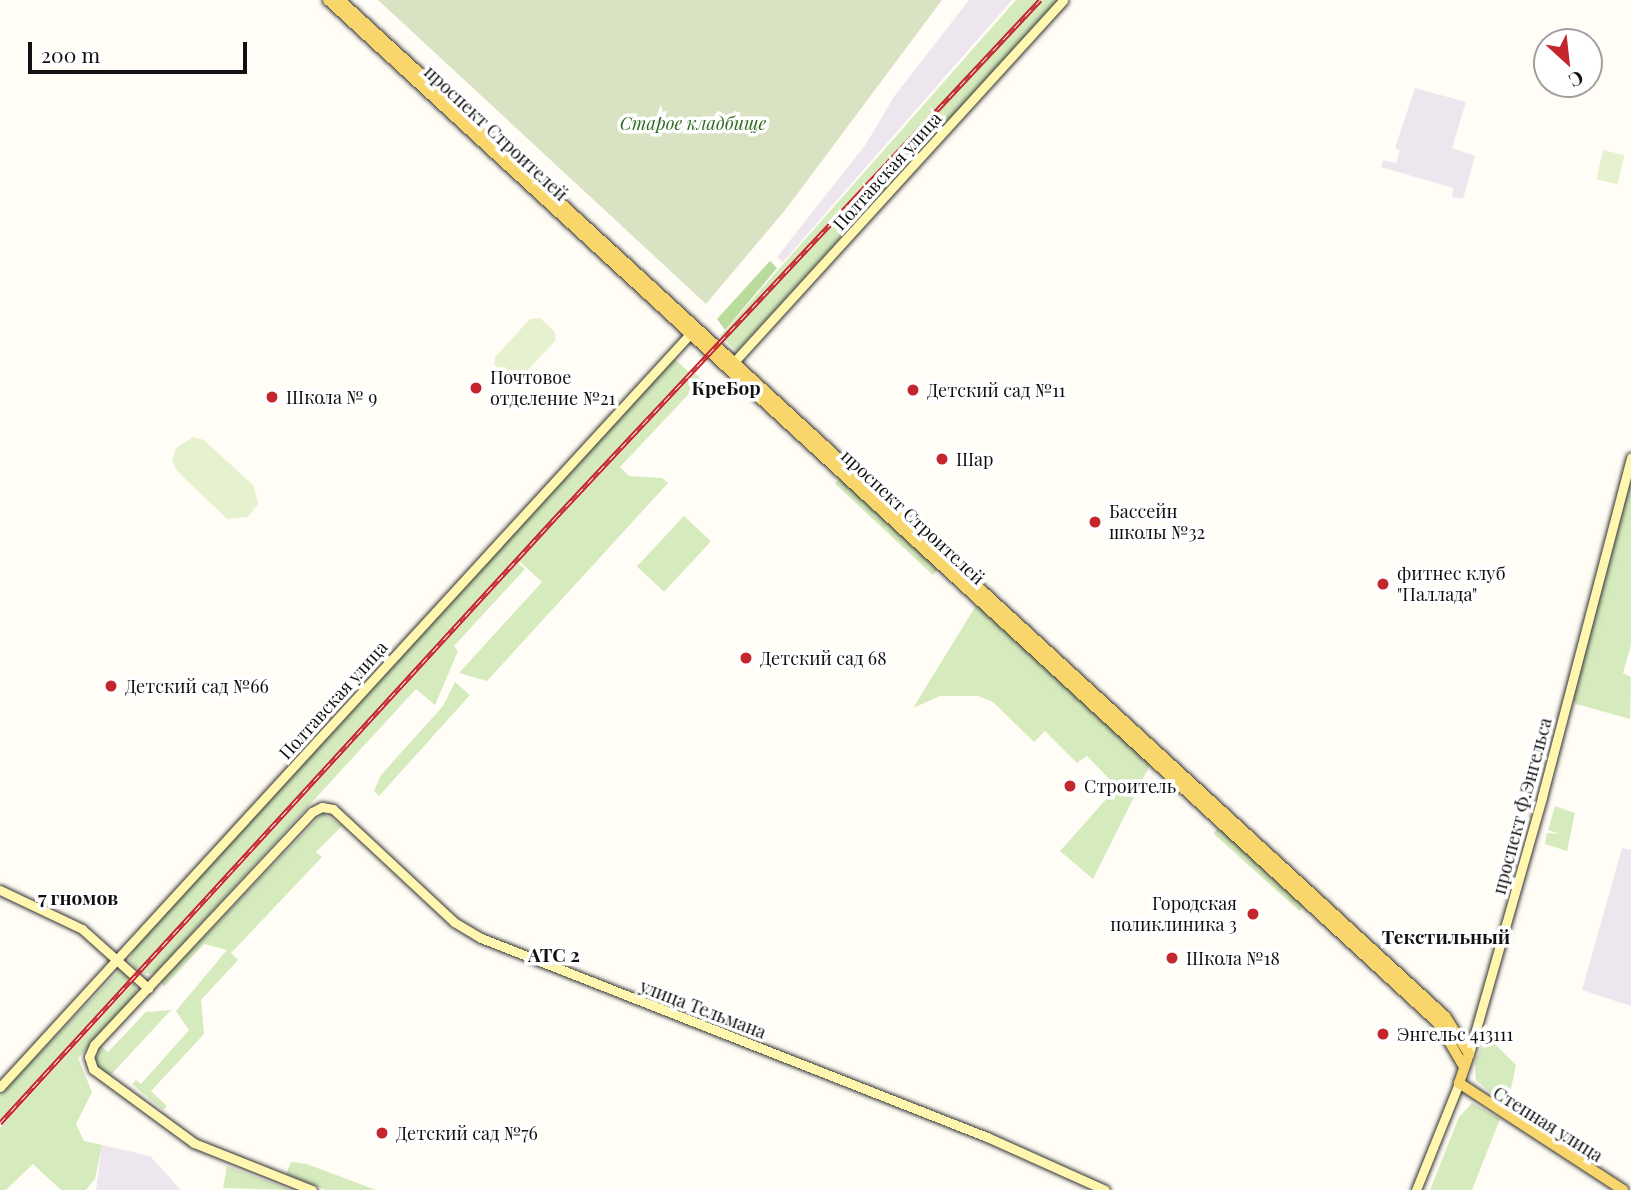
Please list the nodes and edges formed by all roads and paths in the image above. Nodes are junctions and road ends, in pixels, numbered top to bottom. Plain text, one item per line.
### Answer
1 (328, 0) edge
2 (340, 0) edge
3 (1063, 0) edge
4 (361, 25) junction
5 (690, 334) junction
6 (731, 366) junction
7 (1631, 457) edge
8 (0, 890) edge
9 (117, 961) junction
10 (148, 988) junction
11 (1468, 1054) junction
12 (1464, 1067) junction
13 (1459, 1083) junction
14 (0, 1087) edge
15 (312, 1190) edge
16 (1105, 1190) edge
17 (1416, 1190) edge
18 (1623, 1190) edge

1 - 4 main road, проспект Строителей
2 - 4 main road, проспект Строителей
3 - 6 street, Полтавская улица
4 - 5 main road, проспект Строителей
4 - 6 main road, проспект Строителей
5 - 6 main road, проспект Строителей
5 - 9 street, Полтавская улица
6 - 11 main road, проспект Строителей
6 - 12 main road, проспект Строителей
7 - 11 street, проспект Ф.Энгельса
8 - 9 street
9 - 10 street
9 - 14 street, Полтавская улица
10 - 15 street
10 - 16 street, улица Тельмана
11 - 12 main road, проспект Ф.Энгельса
12 - 13 main road, проспект Ф.Энгельса
13 - 17 street, проспект Ф.Энгельса
13 - 18 main road, Степная улица

